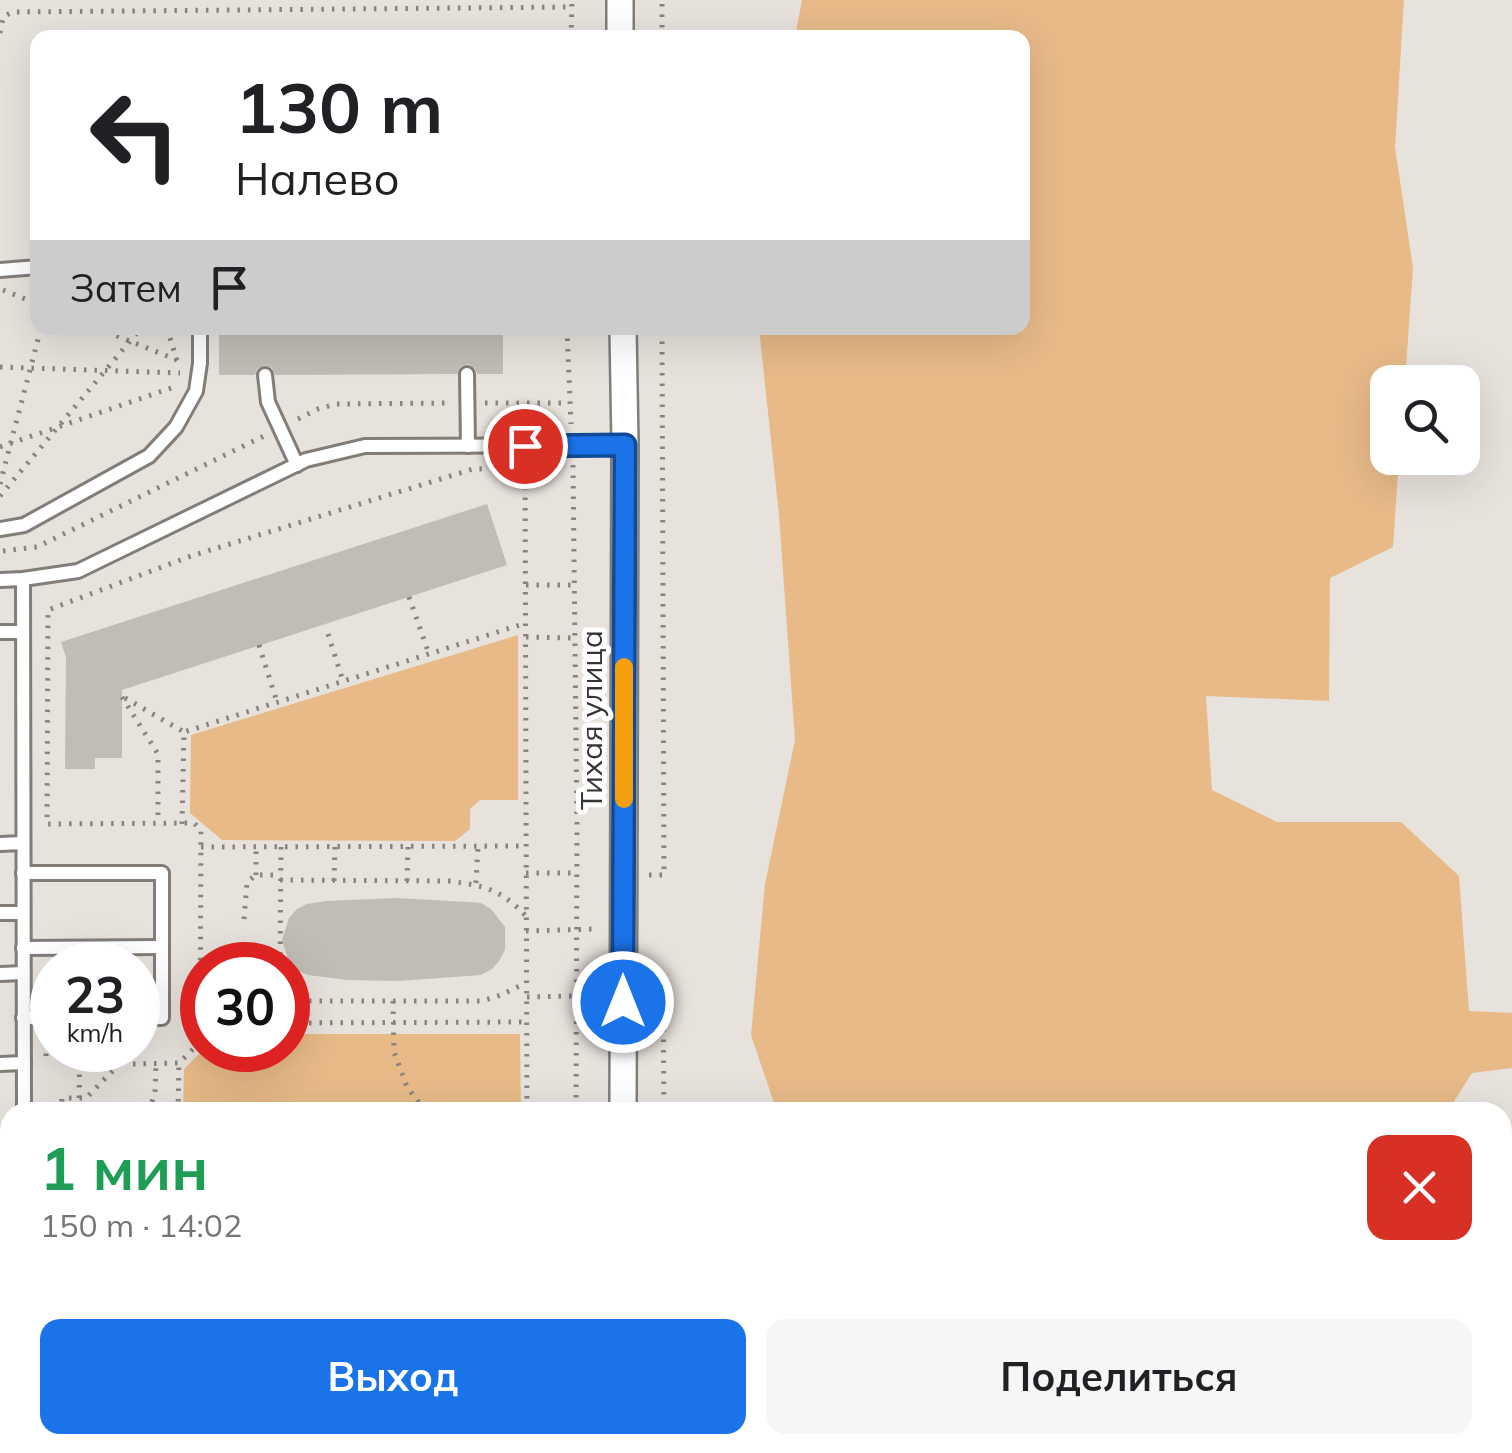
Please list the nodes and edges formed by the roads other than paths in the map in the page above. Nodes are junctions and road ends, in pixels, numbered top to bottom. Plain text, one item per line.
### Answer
1 (620, 0) edge
2 (620, 30) edge
3 (30, 268) edge
4 (0, 270) edge
5 (200, 335) edge
6 (623, 335) edge
7 (467, 374) dead end
8 (265, 375) dead end
9 (625, 445) junction
10 (468, 446) junction
11 (297, 465) junction
12 (0, 529) edge
13 (23, 579) junction
14 (0, 580) edge
15 (0, 632) edge
16 (22, 632) junction
17 (0, 844) edge
18 (23, 844) junction
19 (23, 873) junction
20 (0, 913) edge
21 (23, 913) junction
22 (162, 947) junction
23 (23, 948) junction
24 (0, 974) edge
25 (23, 974) junction
26 (23, 1018) junction
27 (30, 1018) edge
28 (160, 1018) edge
29 (0, 1064) edge
30 (24, 1064) junction
31 (24, 1102) edge
32 (623, 1102) edge

1 - 2 street
3 - 4 lane
5 - 12 lane
6 - 9 street, Тихая улица
7 - 10 lane
8 - 11 lane
9 - 10 lane
9 - 32 street, Тихая улица
10 - 11 lane
11 - 13 lane
13 - 14 lane
13 - 16 lane
15 - 16 lane
16 - 18 lane
17 - 18 lane
18 - 19 lane
19 - 21 lane
19 - 22 lane
20 - 21 lane
21 - 23 lane
22 - 23 lane
22 - 28 lane
23 - 25 lane
24 - 25 lane
25 - 26 lane
26 - 27 lane
26 - 30 lane
29 - 30 lane
30 - 31 lane

